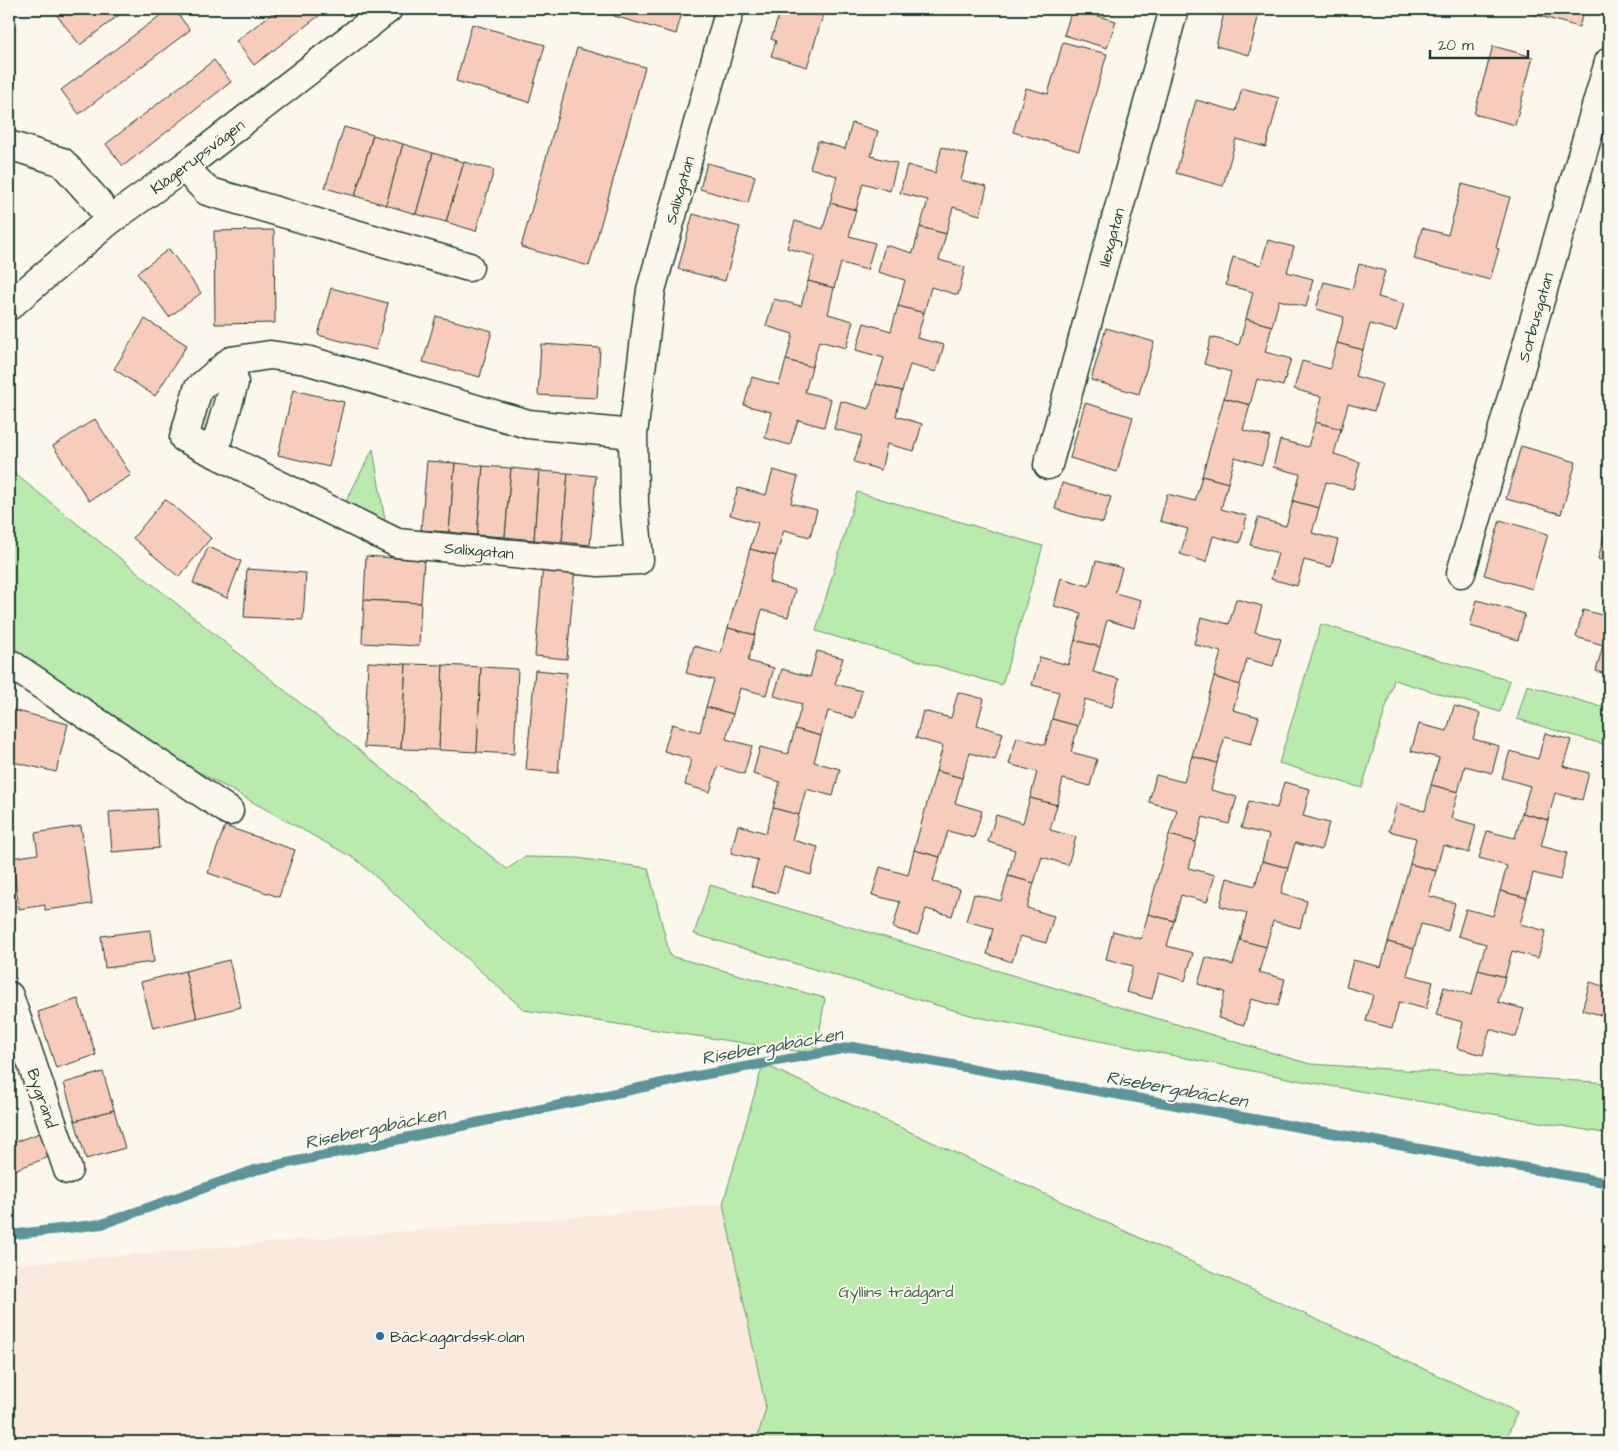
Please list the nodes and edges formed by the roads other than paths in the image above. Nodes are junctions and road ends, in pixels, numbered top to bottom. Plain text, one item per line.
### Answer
1 (388, 9) edge
2 (730, 9) edge
3 (1174, 9) edge
4 (1609, 62) edge
5 (9, 145) edge
6 (184, 167) junction
7 (110, 220) junction
8 (468, 267) dead end
9 (9, 306) edge
10 (633, 434) junction
11 (1048, 465) dead end
12 (1461, 573) dead end
13 (9, 663) edge
14 (229, 811) dead end
15 (9, 996) edge
16 (68, 1170) dead end

1 - 6 street, Klågerupsvägen
2 - 10 street, Salixgatan
3 - 11 street, Ilexgatan
4 - 12 street, Sorbusgatan
5 - 7 street
6 - 7 street, Klågerupsvägen
6 - 8 street
7 - 9 street, Klågerupsvägen
10 - 10 street, Salixgatan
13 - 14 street
15 - 16 street, Bygränd

